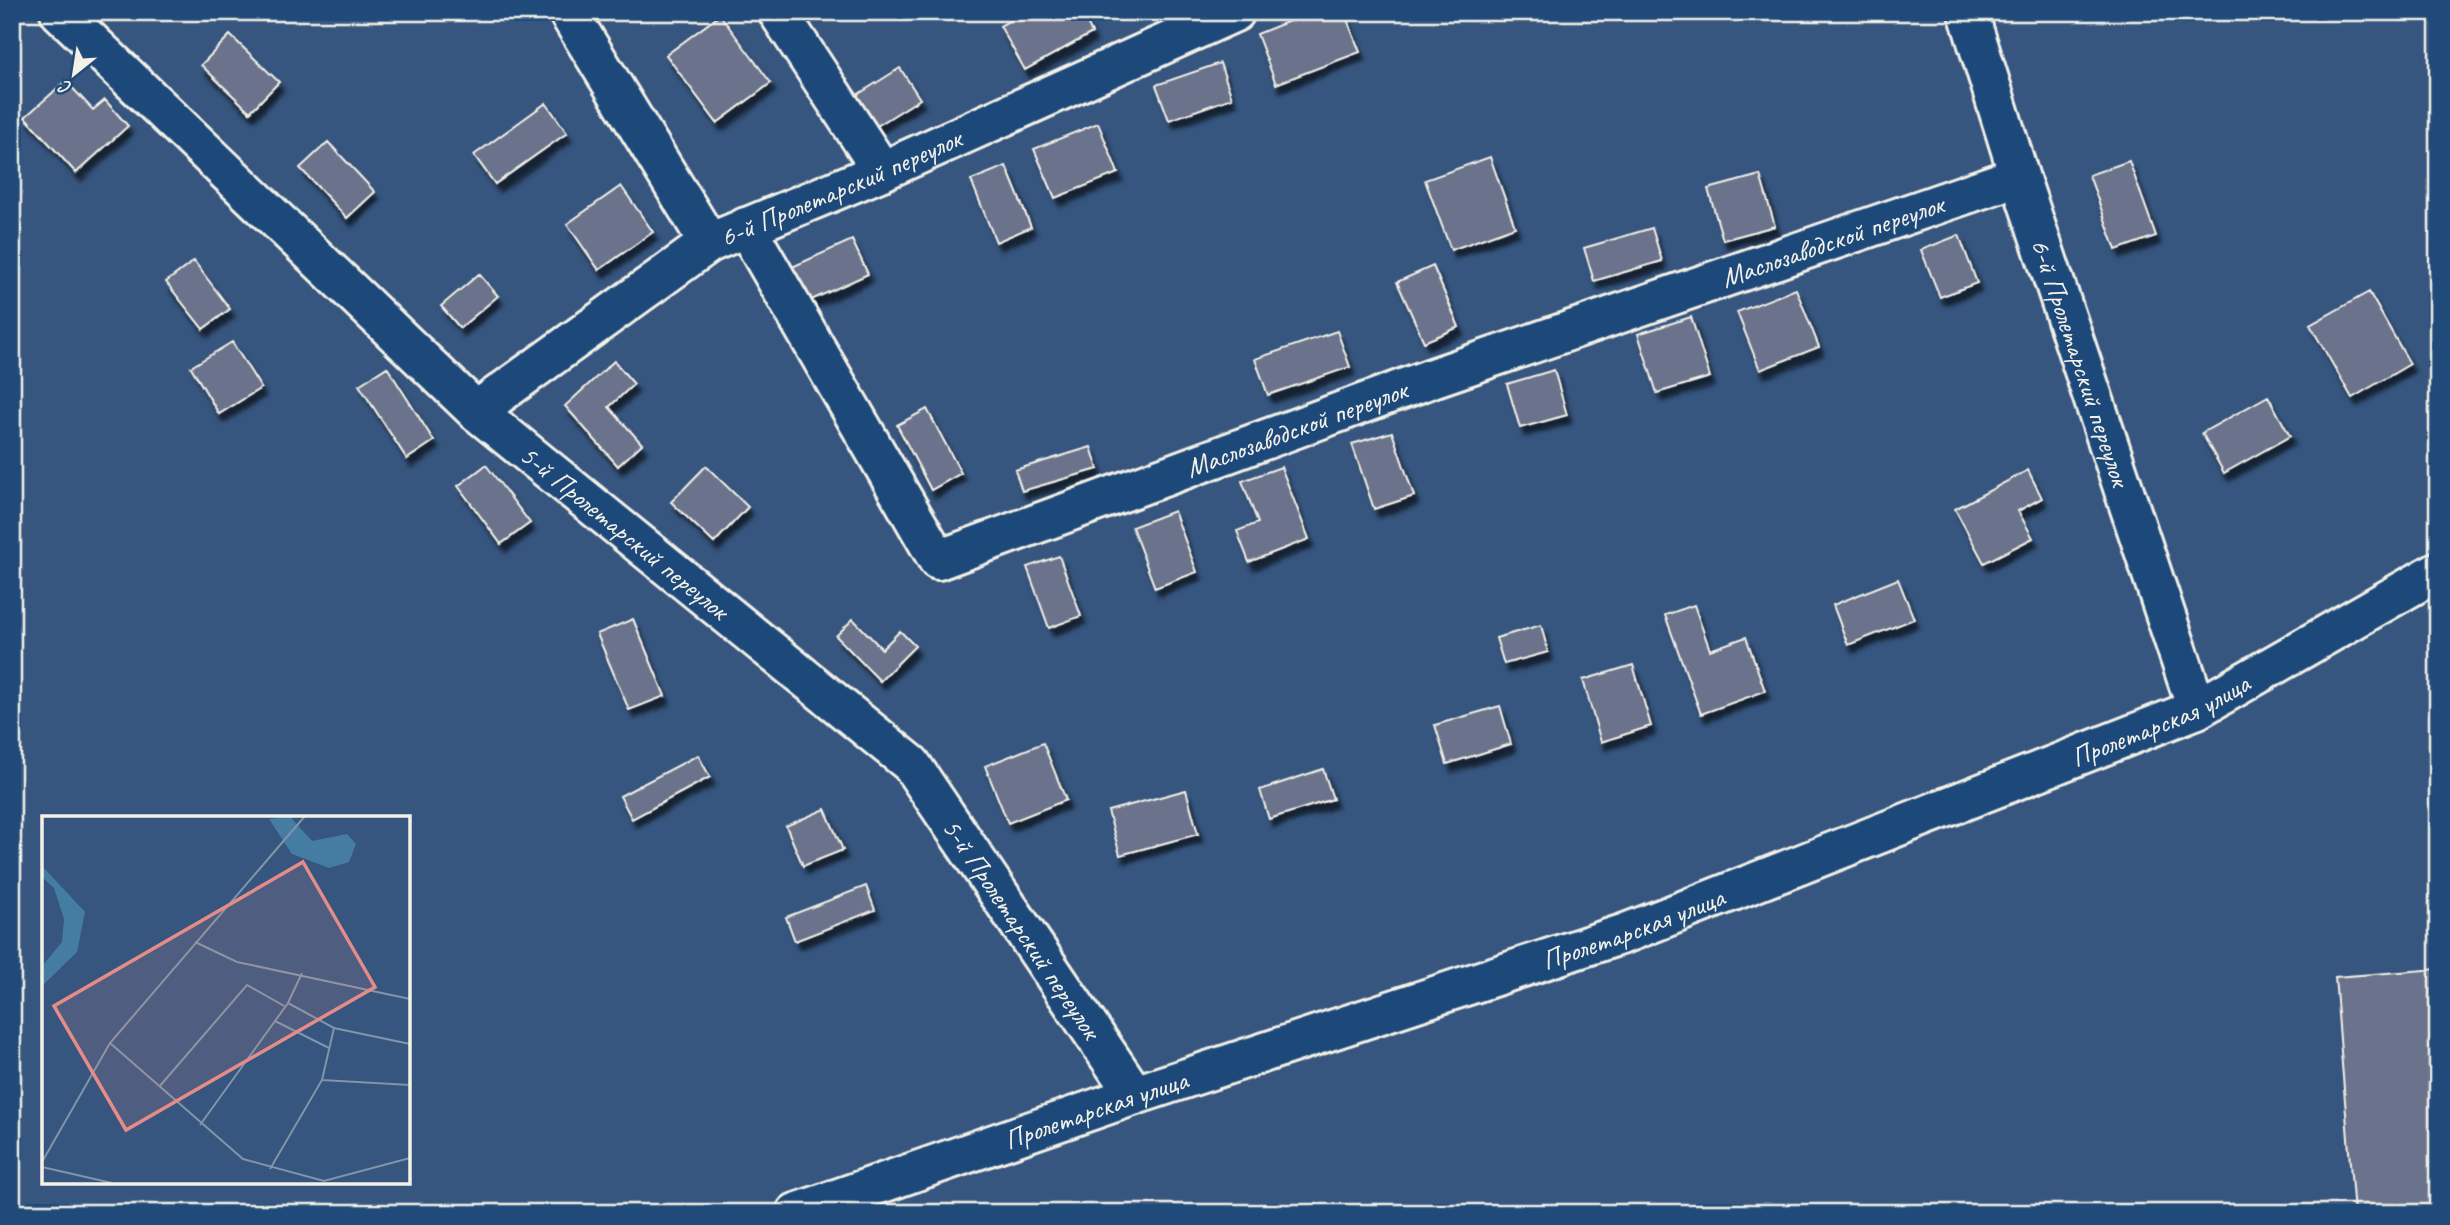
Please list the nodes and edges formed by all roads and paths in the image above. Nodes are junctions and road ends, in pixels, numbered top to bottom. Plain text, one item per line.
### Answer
1 (60, 12) edge
2 (568, 12) edge
3 (778, 12) edge
4 (1235, 12) edge
5 (1968, 12) edge
6 (882, 171) junction
7 (2019, 176) junction
8 (747, 228) junction
9 (709, 243) junction
10 (477, 411) junction
11 (2438, 571) edge
12 (2197, 709) junction
13 (1135, 1095) junction
14 (796, 1213) edge

1 - 10 street, 5-й Пролетарский переулок
2 - 9 street
3 - 6 street
4 - 6 street, 6-й Пролетарский переулок
5 - 7 street, 6-й Пролетарский переулок
6 - 8 street, 6-й Пролетарский переулок
7 - 8 street, Маслозаводской переулок
7 - 12 street, 6-й Пролетарский переулок
8 - 9 street, 6-й Пролетарский переулок
9 - 10 street, 6-й Пролетарский переулок
10 - 13 street, 5-й Пролетарский переулок
11 - 12 street, Пролетарская улица
12 - 13 street, Пролетарская улица
13 - 14 street, Пролетарская улица

